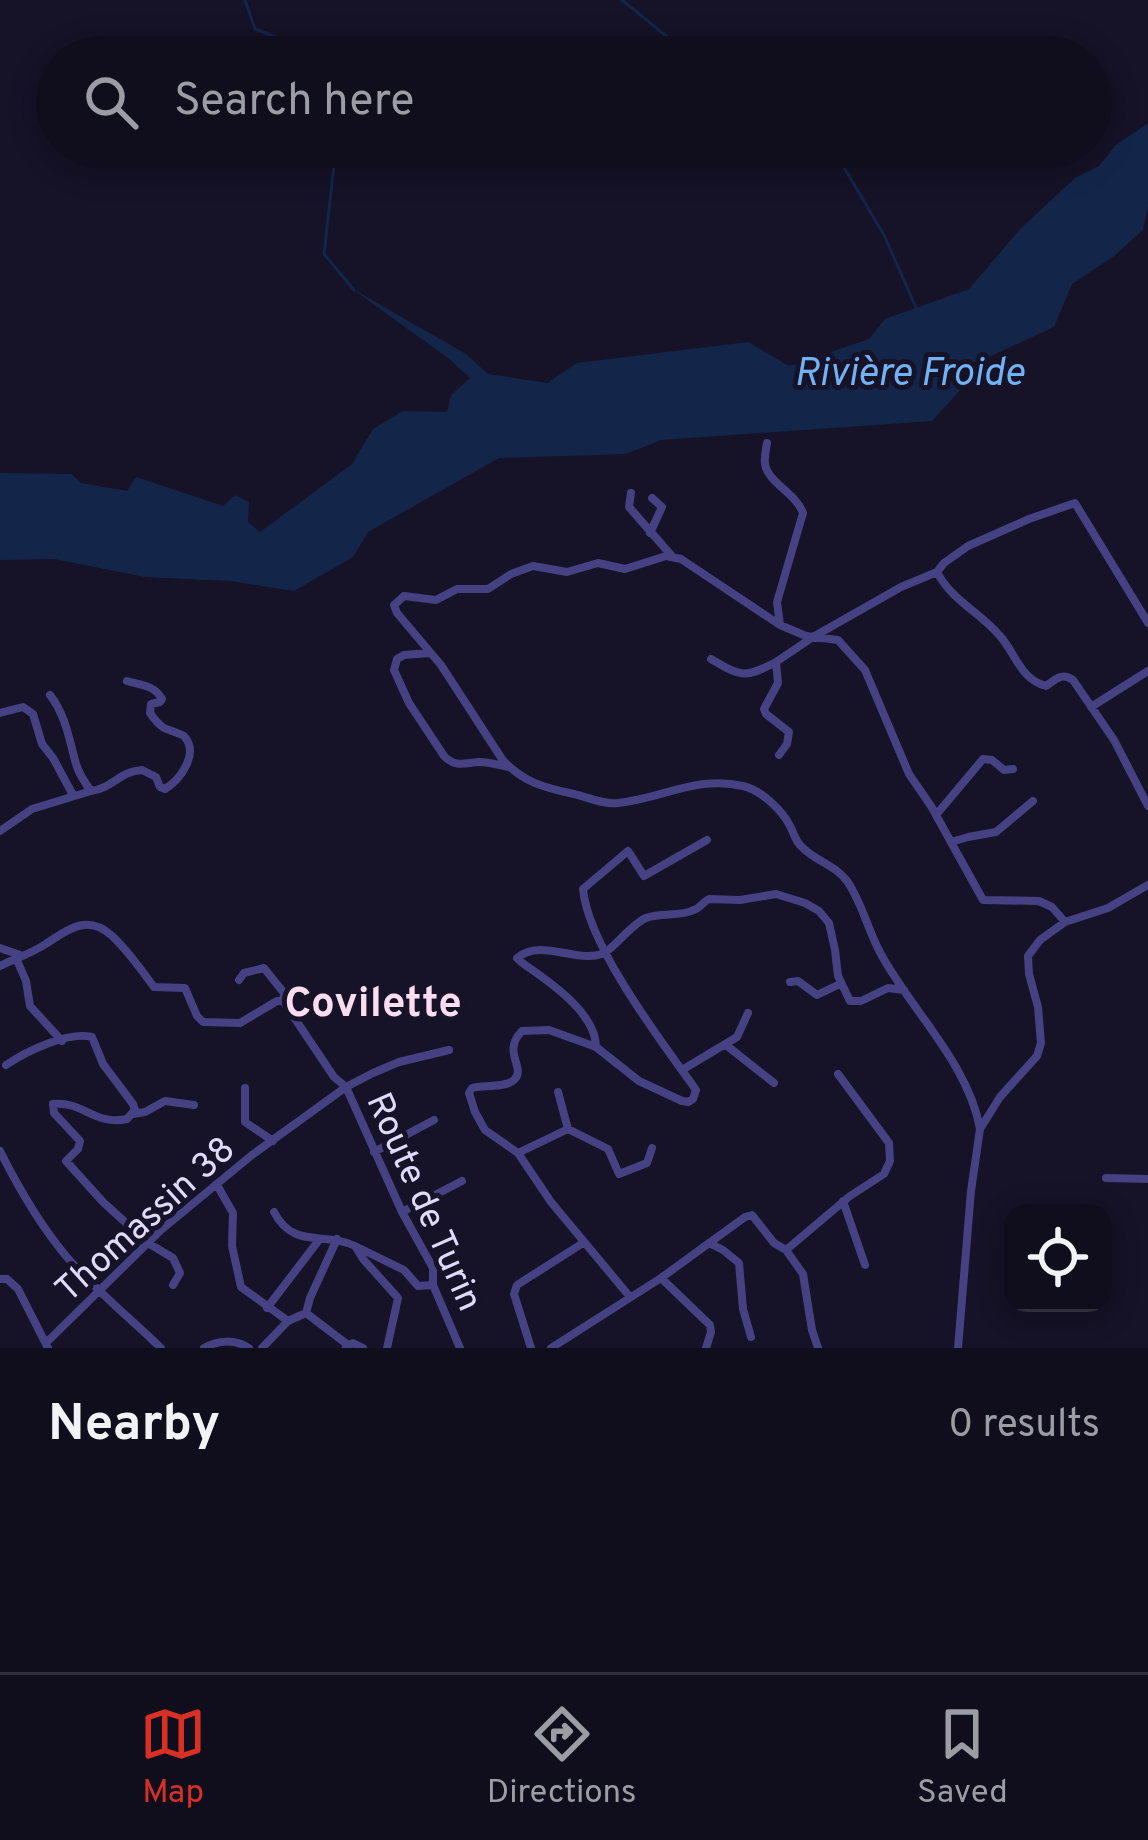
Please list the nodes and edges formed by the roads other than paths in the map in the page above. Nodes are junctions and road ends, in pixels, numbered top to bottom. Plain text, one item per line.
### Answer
1 (767, 443) dead end
2 (631, 493) dead end
3 (652, 498) dead end
4 (650, 533) junction
5 (672, 556) junction
6 (937, 572) junction
7 (1148, 623) edge
8 (780, 626) junction
9 (813, 637) junction
10 (431, 653) junction
11 (710, 659) dead end
12 (776, 662) junction
13 (1148, 671) edge
14 (127, 681) dead end
15 (50, 695) dead end
16 (1091, 707) junction
17 (0, 713) edge
18 (779, 755) dead end
19 (509, 767) junction
20 (1013, 769) dead end
21 (92, 791) junction
22 (74, 795) junction
23 (1033, 801) dead end
24 (1148, 806) edge
25 (936, 815) junction
26 (0, 831) edge
27 (707, 840) dead end
28 (951, 842) junction
29 (1148, 885) edge
30 (1065, 922) junction
31 (0, 948) edge
32 (606, 953) junction
33 (17, 958) junction
34 (0, 966) edge
35 (239, 980) dead end
36 (790, 982) dead end
37 (840, 984) junction
38 (904, 990) junction
39 (283, 1001) junction
40 (748, 1013) dead end
41 (62, 1041) junction
42 (726, 1045) junction
43 (596, 1047) junction
44 (448, 1050) dead end
45 (5, 1065) dead end
46 (682, 1070) junction
47 (838, 1074) dead end
48 (774, 1083) dead end
49 (245, 1088) dead end
50 (346, 1088) junction
51 (558, 1092) dead end
52 (194, 1105) dead end
53 (133, 1114) junction
54 (434, 1120) dead end
55 (568, 1129) junction
56 (980, 1129) junction
57 (273, 1141) junction
58 (652, 1148) dead end
59 (0, 1151) edge
60 (374, 1152) junction
61 (518, 1153) junction
62 (1106, 1178) dead end
63 (1148, 1179) edge
64 (462, 1181) dead end
65 (217, 1185) junction
66 (843, 1201) junction
67 (274, 1212) dead end
68 (402, 1212) junction
69 (337, 1239) junction
70 (319, 1240) junction
71 (148, 1243) junction
72 (584, 1243) junction
73 (709, 1243) junction
74 (355, 1246) junction
75 (786, 1250) junction
76 (866, 1265) dead end
77 (661, 1278) junction
78 (0, 1279) edge
79 (173, 1285) dead end
80 (434, 1285) junction
81 (100, 1292) junction
82 (630, 1297) junction
83 (267, 1308) junction
84 (306, 1313) junction
85 (288, 1321) junction
86 (751, 1336) dead end
87 (48, 1345) edge
88 (347, 1347) edge
89 (161, 1348) edge
90 (204, 1348) edge
91 (249, 1348) edge
92 (262, 1348) edge
93 (363, 1348) edge
94 (387, 1348) edge
95 (460, 1348) edge
96 (531, 1348) edge
97 (551, 1348) edge
98 (706, 1348) edge
99 (818, 1348) edge
100 (958, 1348) edge

1 - 8 street
2 - 4 street
3 - 4 street
4 - 5 street
5 - 8 street
5 - 10 street
6 - 7 street
6 - 9 street
6 - 16 street
8 - 9 street
9 - 12 street
9 - 25 street
10 - 19 street
10 - 19 street
11 - 12 street
12 - 18 street
13 - 16 street
14 - 21 street
15 - 21 street
16 - 24 street
17 - 22 street
19 - 38 street
20 - 25 street
21 - 22 street
22 - 26 street
23 - 28 street
25 - 28 street
27 - 32 street
28 - 30 street
29 - 30 street
30 - 56 street
31 - 33 street
32 - 37 street
32 - 43 street
32 - 46 street
33 - 34 street
33 - 39 street
33 - 41 street
35 - 39 street, Route de Turin
36 - 37 street
37 - 38 street
38 - 56 street
39 - 50 street, Route de Turin
40 - 42 street
41 - 45 street
41 - 53 street
42 - 46 street
42 - 48 street
43 - 46 street
43 - 61 street
44 - 50 street, Thomassin 38
47 - 66 street
49 - 57 street
50 - 57 street, Thomassin 38
50 - 60 street, Route de Turin
51 - 55 street
52 - 53 street
53 - 71 street
54 - 60 street
55 - 58 street
55 - 61 street
56 - 100 street
57 - 65 street, Thomassin 38
59 - 81 street
60 - 68 street, Route de Turin
61 - 72 street
62 - 63 street
64 - 68 street
65 - 71 street, Thomassin 38
65 - 83 street
66 - 75 street
66 - 76 street
67 - 70 street
68 - 80 street, Route de Turin
69 - 70 street
69 - 74 street
69 - 84 street
70 - 83 street
71 - 79 street
71 - 81 street, Thomassin 38
72 - 82 street
72 - 96 street
73 - 75 street
73 - 77 street
73 - 86 street
74 - 80 street
74 - 94 street
75 - 99 street
77 - 82 street
77 - 98 street
78 - 87 street, Thomassin 38
80 - 95 street, Route de Turin
81 - 87 street, Thomassin 38
81 - 89 street
82 - 97 street
83 - 85 street
84 - 85 street
84 - 88 street
85 - 92 street
88 - 93 street
90 - 91 street

